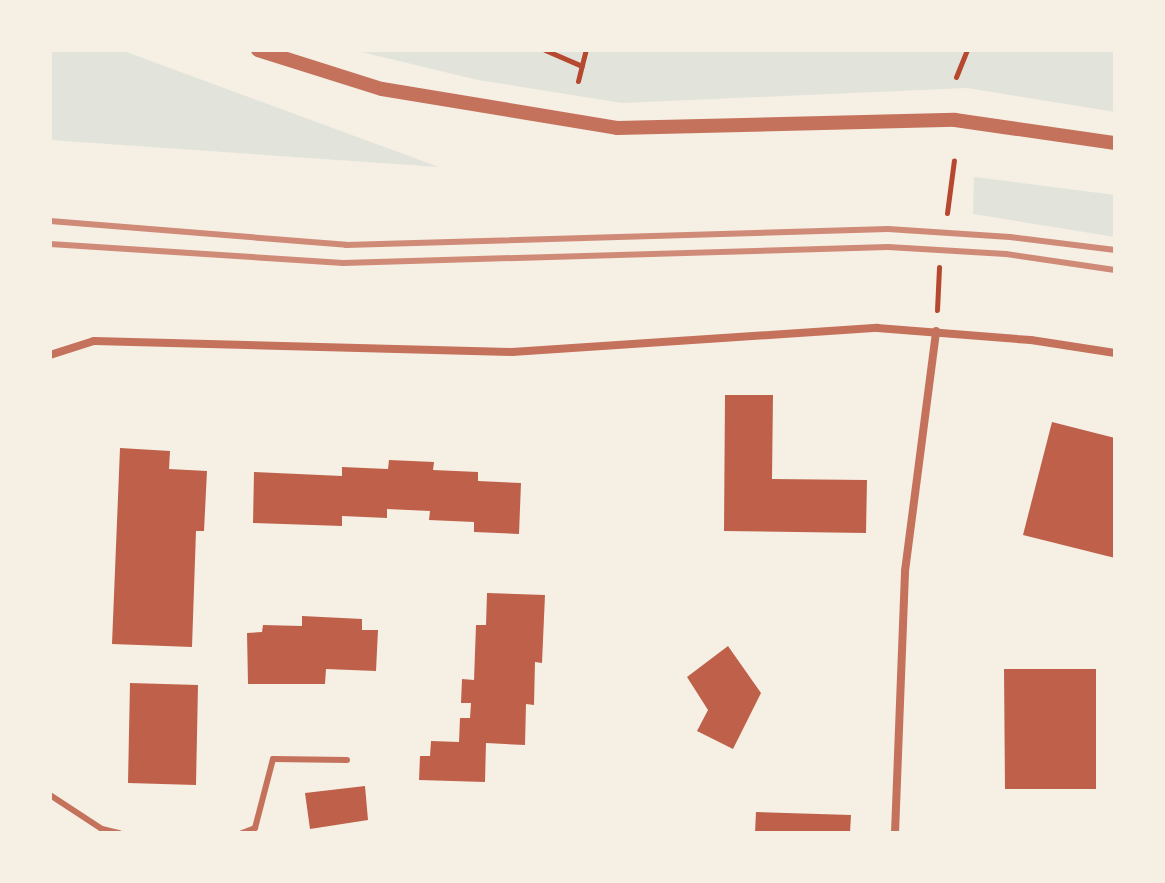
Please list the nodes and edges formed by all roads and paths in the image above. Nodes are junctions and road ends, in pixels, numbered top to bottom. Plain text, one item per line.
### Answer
1 (258, 50) edge
2 (545, 50) edge
3 (586, 50) edge
4 (967, 50) edge
5 (582, 66) junction
6 (956, 77) dead end
7 (578, 81) dead end
8 (1115, 143) edge
9 (954, 160) dead end
10 (947, 213) dead end
11 (939, 267) dead end
12 (936, 331) junction
13 (1115, 353) edge
14 (50, 355) edge
15 (347, 760) dead end
16 (50, 795) edge
17 (120, 833) edge
18 (242, 833) edge
19 (895, 833) edge

1 - 8 street
2 - 5 path
3 - 5 path
4 - 6 path
5 - 7 path
9 - 10 path
11 - 12 path
12 - 13 street
12 - 14 street
12 - 19 street
15 - 18 lane
16 - 17 lane

